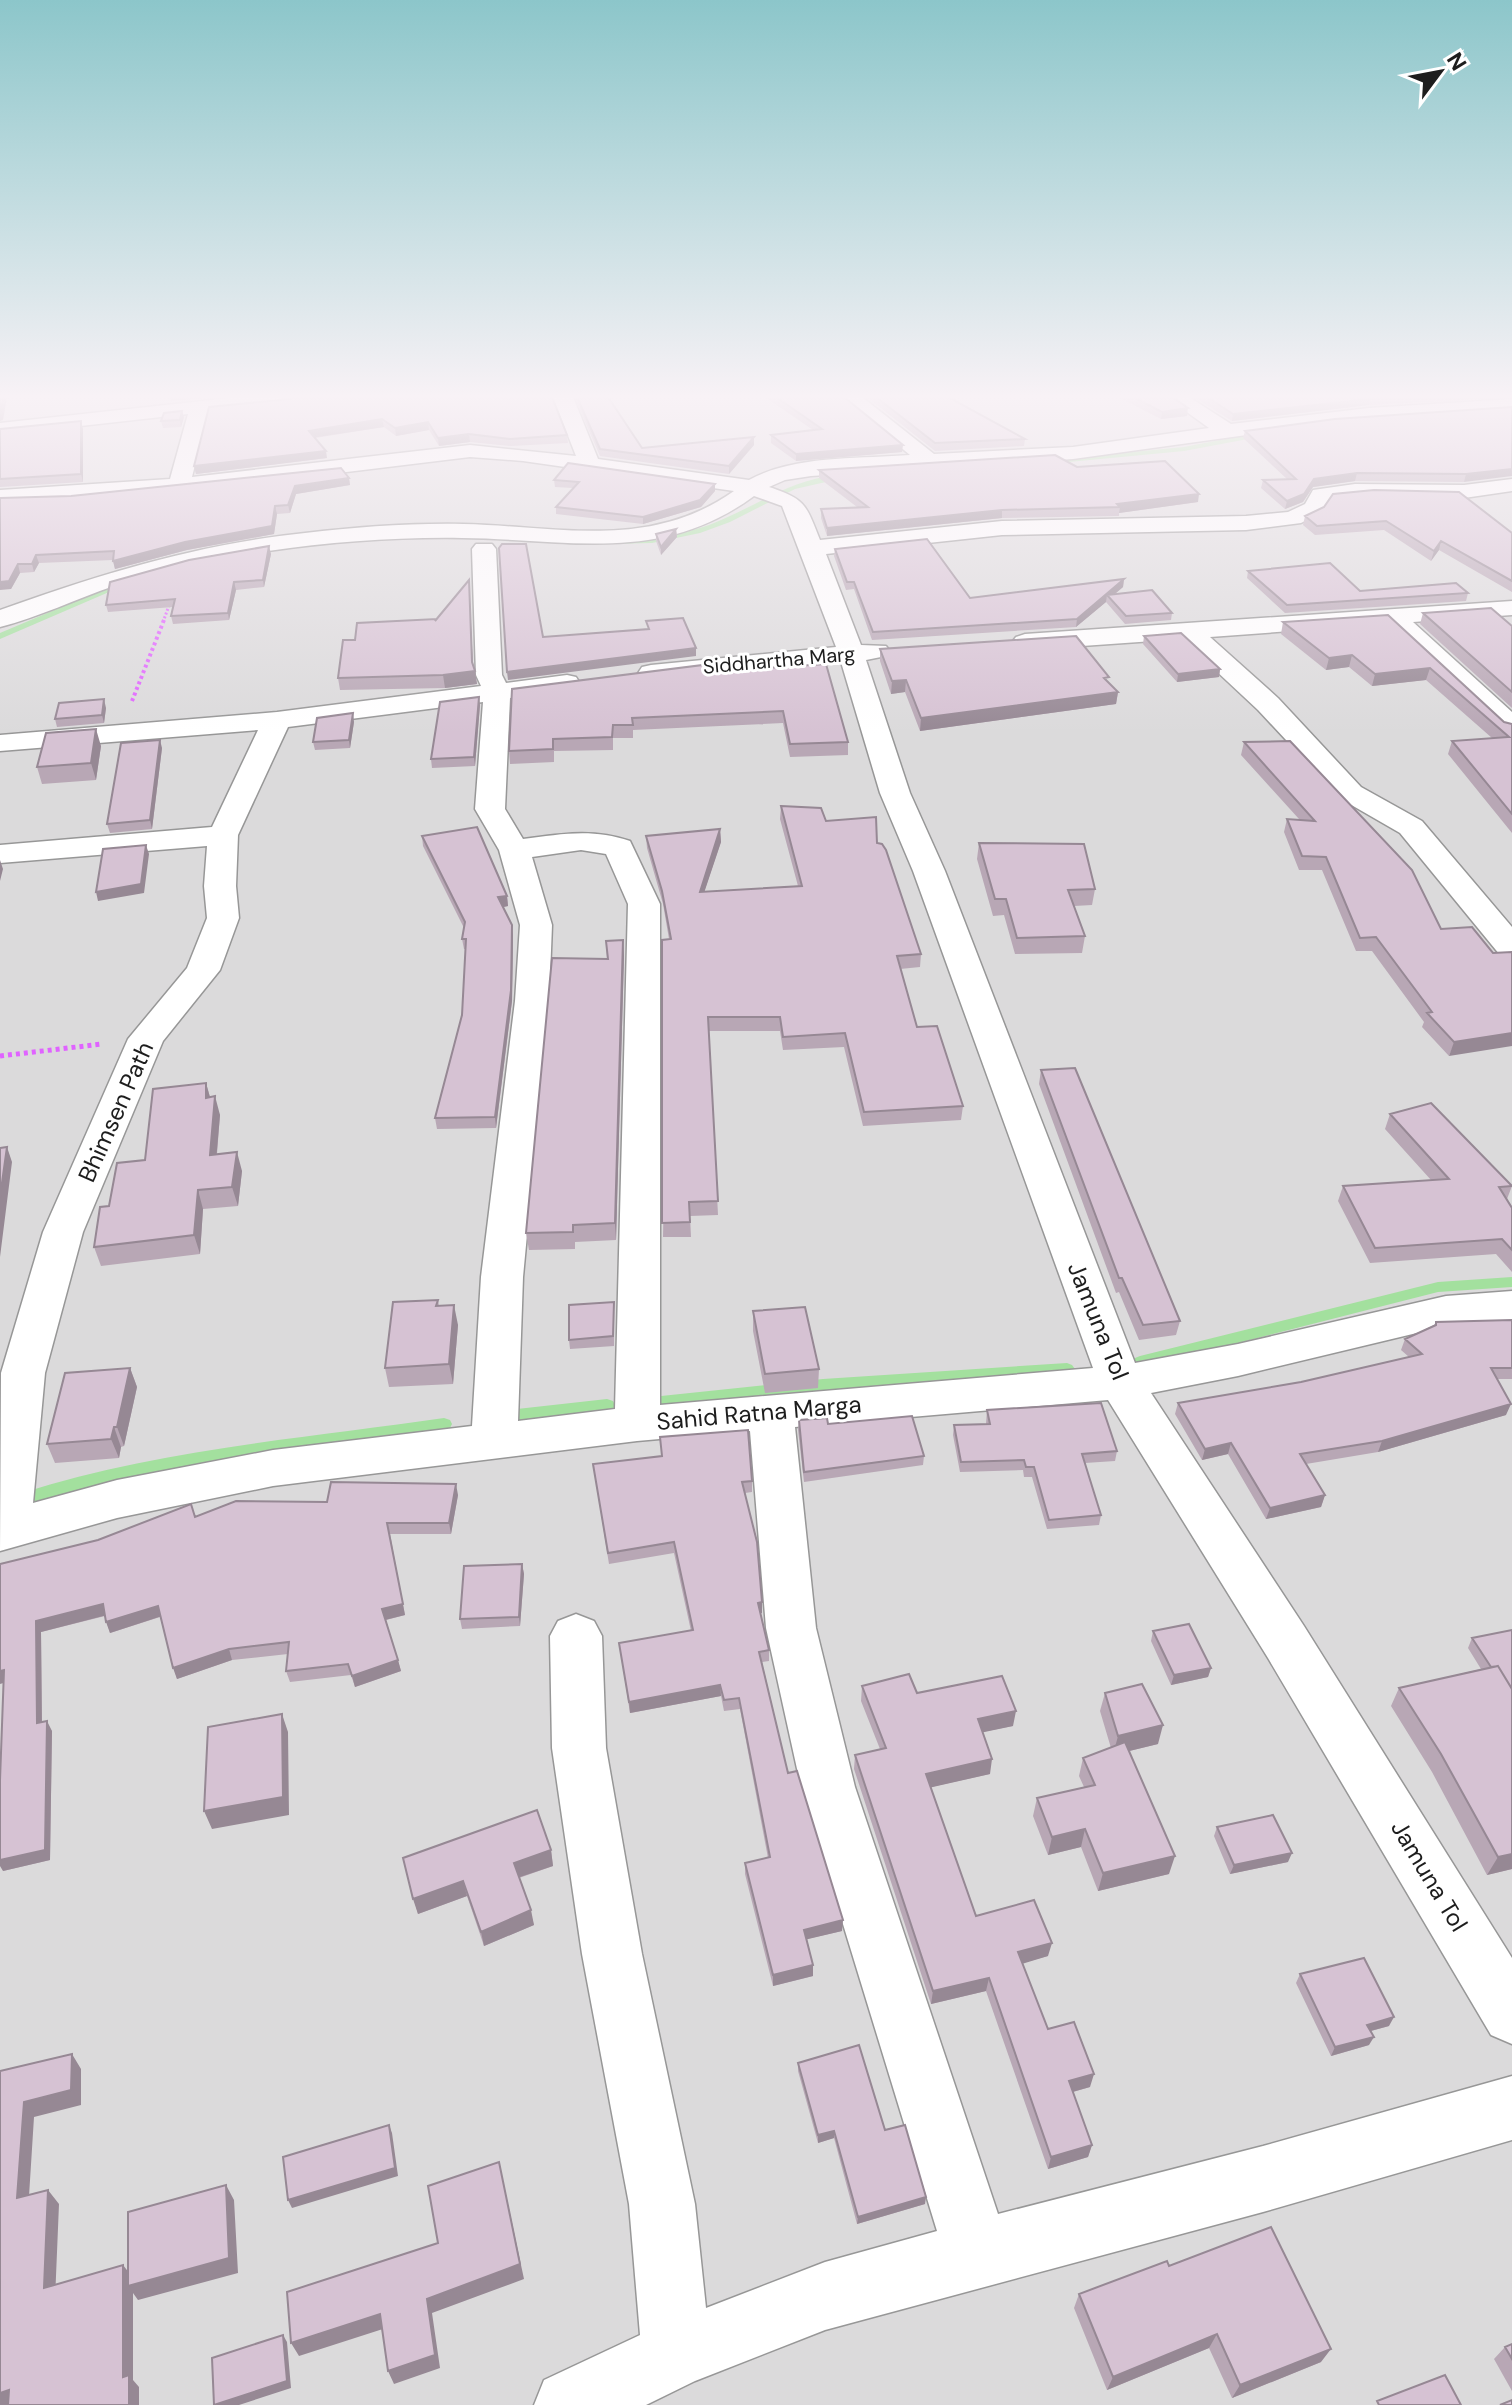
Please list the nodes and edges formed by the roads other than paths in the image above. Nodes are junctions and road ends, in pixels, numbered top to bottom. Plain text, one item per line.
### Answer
1 (719, 509) edge
2 (795, 509) edge
3 (1311, 509) edge
4 (812, 548) junction
5 (484, 549) dead end
6 (1512, 608) edge
7 (1393, 617) junction
8 (0, 619) edge
9 (1189, 631) junction
10 (1005, 643) edge
11 (897, 650) edge
12 (851, 652) junction
13 (630, 675) edge
14 (586, 681) edge
15 (497, 692) junction
16 (277, 720) junction
17 (1512, 726) edge
18 (0, 743) edge
19 (223, 835) junction
20 (514, 850) junction
21 (0, 854) edge
22 (1512, 948) edge
23 (1512, 1306) edge
24 (1120, 1382) junction
25 (771, 1410) junction
26 (637, 1424) junction
27 (494, 1442) junction
28 (3, 1530) edge
29 (576, 1636) dead end
30 (1512, 2014) edge
31 (1512, 2108) edge
32 (977, 2253) junction
33 (676, 2354) junction
34 (569, 2405) edge

1 - 8 street
2 - 4 street, Jamuna Tol
3 - 4 street
4 - 12 street, Jamuna Tol
5 - 15 street
6 - 7 street
7 - 9 street
7 - 17 street
9 - 10 street
9 - 22 street
11 - 12 street, Siddhartha Marg
12 - 13 street, Siddhartha Marg
12 - 24 street, Jamuna Tol
14 - 15 street
15 - 16 street
15 - 20 street
16 - 18 street
16 - 19 street, Bhimsen Path
19 - 21 street
19 - 28 street, Bhimsen Path
20 - 26 street
20 - 27 street
23 - 24 street, Sahid Ratna Marga
24 - 25 street, Sahid Ratna Marga
24 - 30 street, Jamuna Tol
25 - 26 street, Sahid Ratna Marga
25 - 32 street
26 - 27 street, Sahid Ratna Marga
27 - 28 street, Sahid Ratna Marga
29 - 33 street
31 - 32 street
32 - 33 street
33 - 34 street

